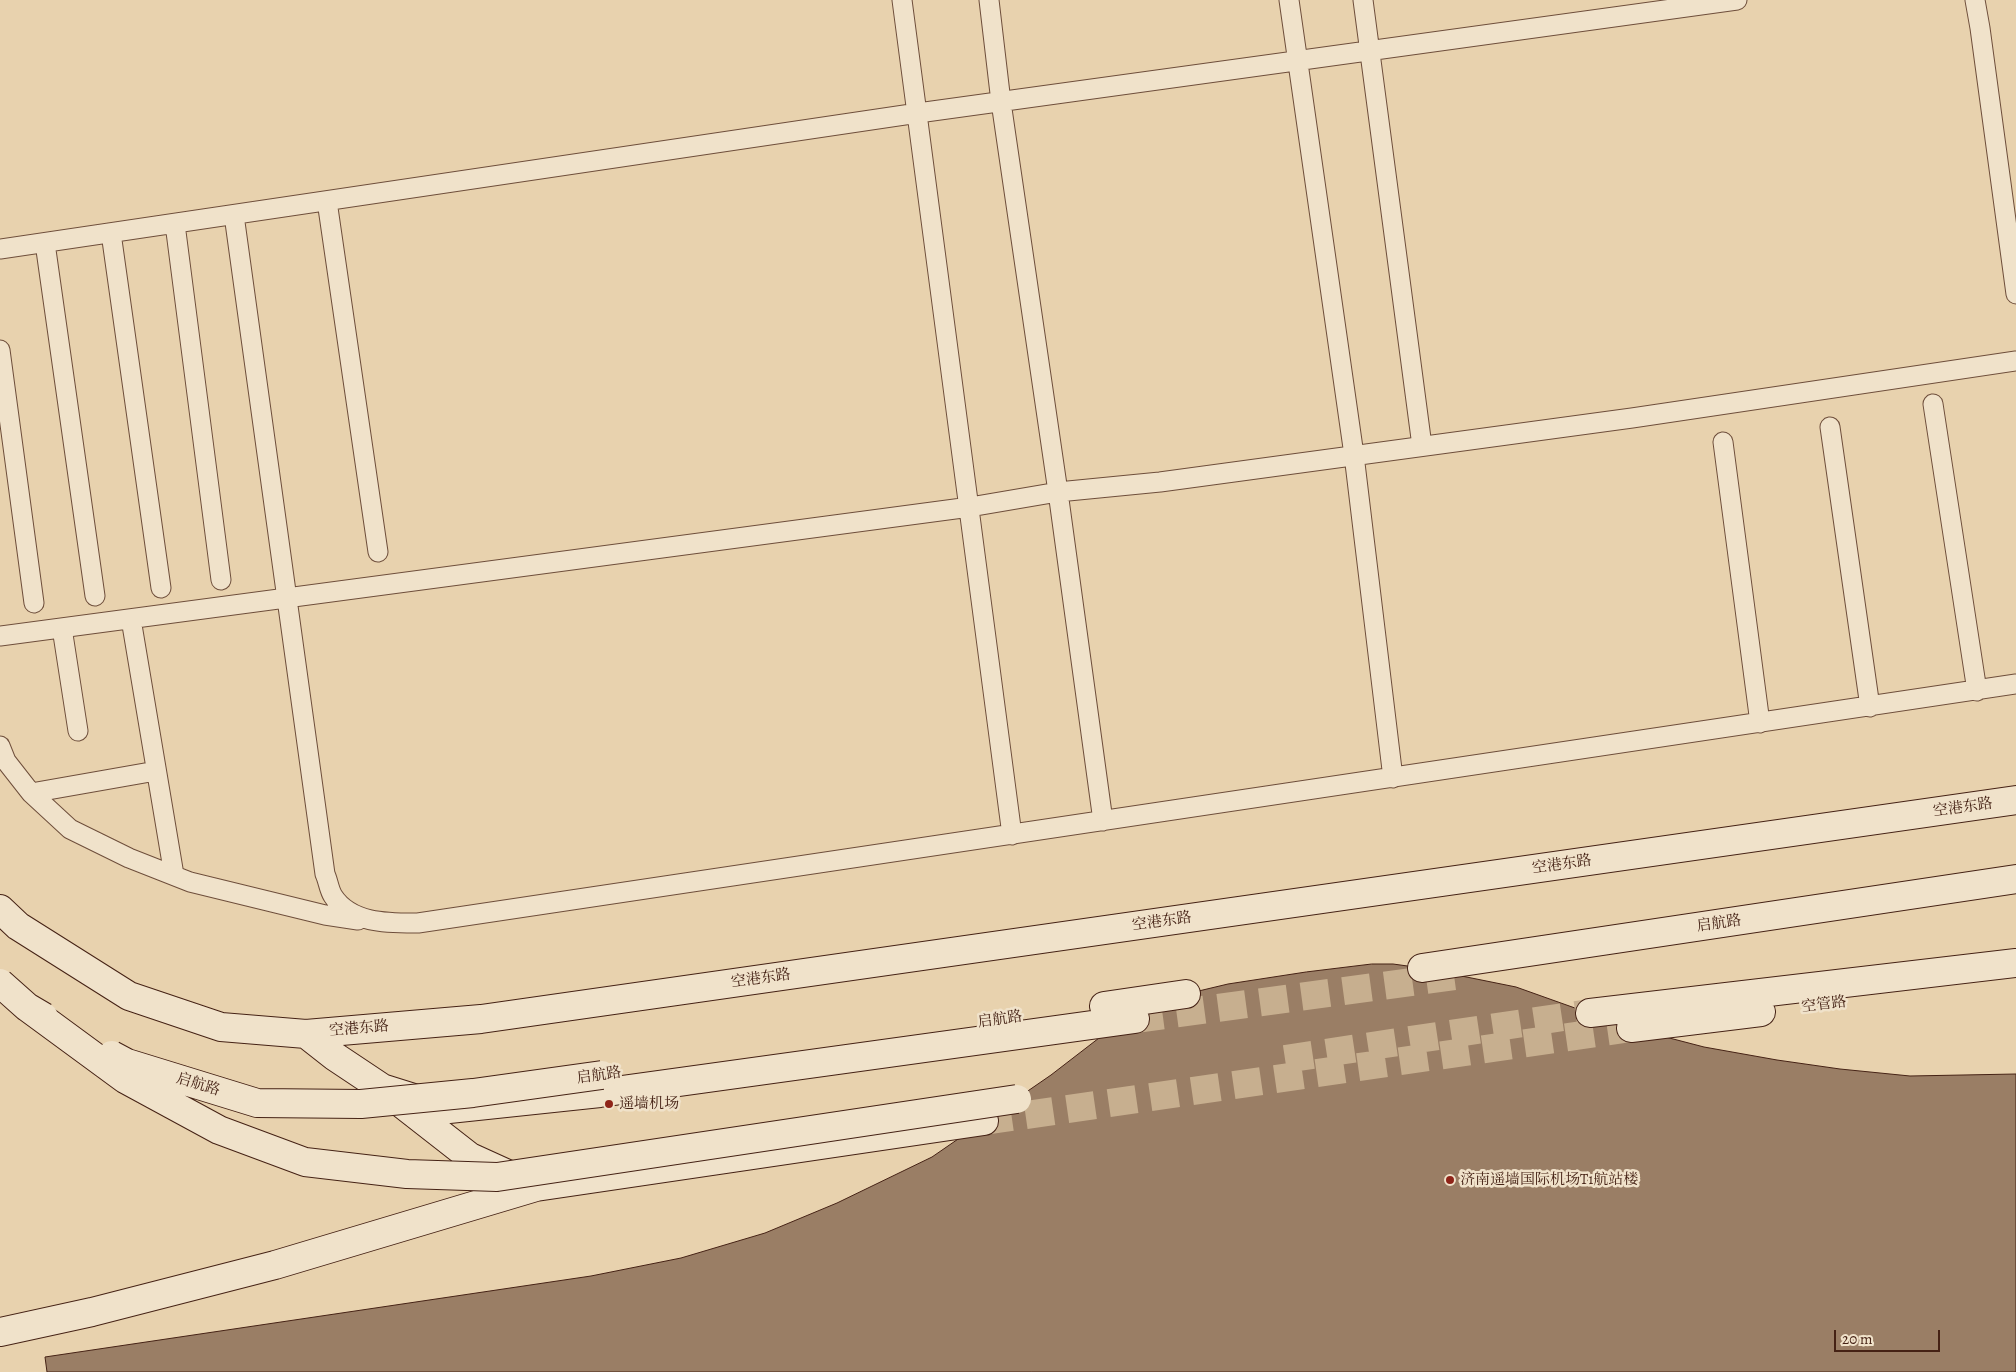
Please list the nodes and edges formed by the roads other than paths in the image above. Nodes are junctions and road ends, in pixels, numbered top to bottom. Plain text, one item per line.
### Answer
1 (902, 0) edge
2 (989, 0) edge
3 (1289, 0) edge
4 (1364, 0) edge
5 (1738, 0) edge
6 (1974, 0) edge
7 (1370, 51) junction
8 (1297, 61) junction
9 (1000, 102) junction
10 (918, 113) junction
11 (327, 201) junction
12 (234, 215) junction
13 (175, 224) junction
14 (112, 233) junction
15 (45, 243) junction
16 (0, 249) edge
17 (2016, 294) edge
18 (0, 350) edge
19 (2016, 361) edge
20 (1933, 404) dead end
21 (1830, 428) dead end
22 (1723, 442) dead end
23 (1422, 446) junction
24 (1354, 455) junction
25 (1058, 492) junction
26 (970, 507) junction
27 (378, 552) dead end
28 (221, 580) dead end
29 (161, 588) dead end
30 (95, 596) dead end
31 (287, 599) junction
32 (34, 603) dead end
33 (131, 619) junction
34 (62, 628) junction
35 (0, 636) edge
36 (2016, 684) edge
37 (1977, 691) junction
38 (1870, 708) junction
39 (1760, 723) junction
40 (78, 731) dead end
41 (0, 746) edge
42 (156, 771) junction
43 (1393, 778) junction
44 (30, 793) junction
45 (2016, 800) edge
46 (1103, 821) junction
47 (1012, 835) junction
48 (174, 875) junction
49 (2016, 880) edge
50 (2016, 899) edge
51 (0, 909) edge
52 (388, 924) junction
53 (2016, 963) edge
54 (1422, 968) dead end
55 (1460, 975) tunnel mouth
56 (2016, 981) edge
57 (0, 983) edge
58 (1186, 994) dead end
59 (28, 1007) junction
60 (1590, 1013) tunnel mouth
61 (1135, 1019) tunnel mouth
62 (1631, 1028) tunnel mouth
63 (306, 1034) junction
64 (382, 1088) junction
65 (1017, 1099) dead end
66 (984, 1121) tunnel mouth
67 (536, 1187) junction
68 (0, 1332) edge

1 - 10 lane
2 - 9 lane
3 - 8 lane
4 - 7 lane
5 - 7 lane
6 - 17 lane
7 - 8 lane
7 - 23 lane
8 - 9 lane
8 - 24 lane
9 - 10 lane
9 - 25 lane
10 - 11 lane
10 - 26 lane
11 - 12 lane
11 - 27 lane
12 - 13 lane
12 - 31 lane
13 - 14 lane
13 - 28 lane
14 - 15 lane
14 - 29 lane
15 - 16 lane
15 - 30 lane
18 - 32 lane
19 - 23 lane
20 - 37 lane
21 - 38 lane
22 - 39 lane
23 - 24 lane
24 - 25 lane
24 - 43 lane
25 - 26 lane
25 - 46 lane
26 - 31 lane
26 - 47 lane
31 - 33 lane
31 - 52 lane
33 - 34 lane
33 - 42 lane
34 - 35 lane
34 - 40 lane
36 - 37 lane
37 - 38 lane
38 - 39 lane
39 - 43 lane
41 - 44 lane
42 - 44 lane
42 - 48 lane
43 - 46 lane
44 - 48 lane
45 - 63 main road, 空港东路
46 - 47 lane
47 - 52 lane
48 - 52 lane
49 - 54 main road, 启航路
50 - 55 main road
51 - 63 main road, 空港东路
53 - 60 main road
56 - 62 main road, 空管路
57 - 59 main road, 启航路, bridge
58 - 59 main road, 启航路, bridge
59 - 65 main road, 启航路, bridge
61 - 64 main road, 空港东路
63 - 64 main road, 空港东路
64 - 67 main road, 空港东路
66 - 67 main road
67 - 68 main road

